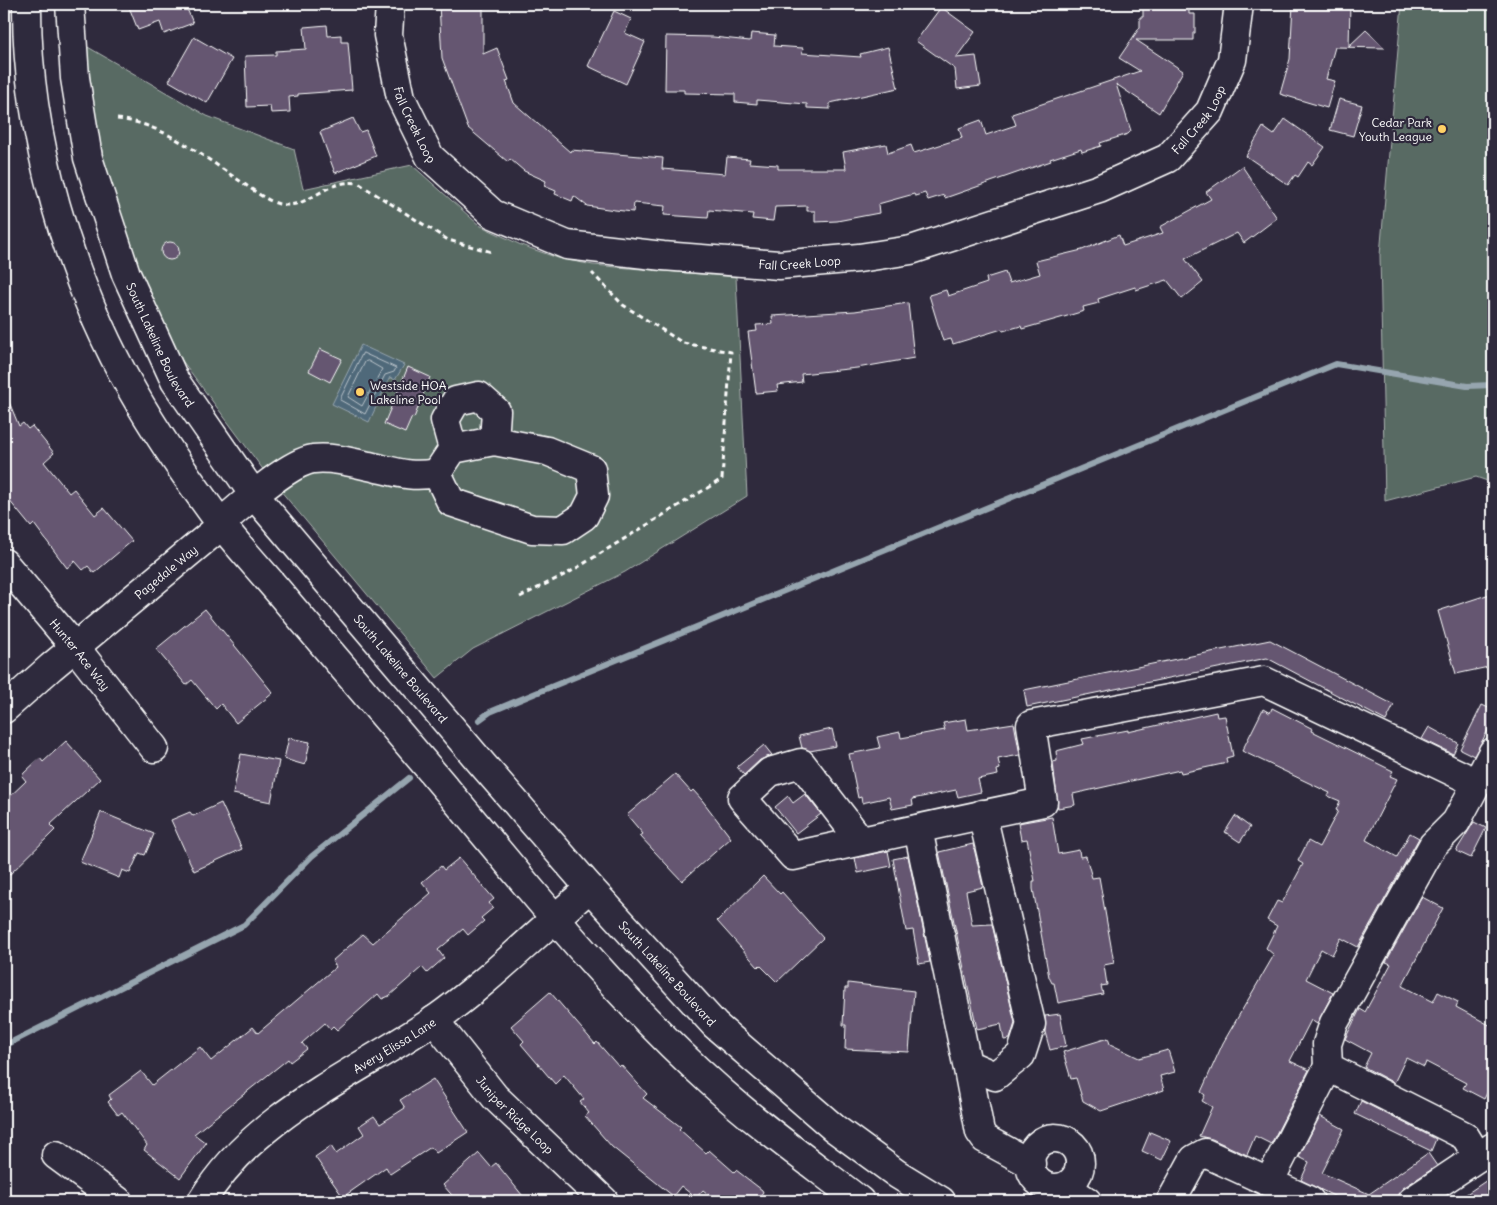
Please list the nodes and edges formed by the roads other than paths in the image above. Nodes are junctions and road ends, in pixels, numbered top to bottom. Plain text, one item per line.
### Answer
1 (27, 4) edge
2 (70, 4) edge
3 (390, 4) edge
4 (1240, 4) edge
5 (494, 441) junction
6 (453, 449) junction
7 (437, 473) junction
8 (254, 495) junction
9 (222, 525) junction
10 (4, 563) edge
11 (75, 647) junction
12 (4, 709) edge
13 (154, 748) dead end
14 (1493, 752) edge
15 (1477, 783) junction
16 (982, 814) junction
17 (918, 829) junction
18 (861, 841) dead end
19 (590, 888) junction
20 (555, 917) junction
21 (434, 1020) junction
22 (967, 1064) junction
23 (1328, 1067) junction
24 (1486, 1152) edge
25 (56, 1155) dead end
26 (1269, 1182) junction
27 (1042, 1184) edge
28 (118, 1201) edge
29 (202, 1201) edge
30 (604, 1201) edge
31 (860, 1201) edge
32 (941, 1201) edge
33 (1087, 1201) edge
34 (1171, 1201) edge
35 (1310, 1201) edge
36 (1412, 1201) edge

1 - 9 main road
2 - 8 main road, South Lakeline Boulevard
3 - 4 main road, Fall Creek Loop
5 - 6 main road
5 - 6 main road
5 - 7 main road
6 - 7 main road
7 - 8 main road, Pagedale Way
8 - 9 main road, Pagedale Way
8 - 19 main road, South Lakeline Boulevard
9 - 11 main road, Pagedale Way
9 - 20 main road
10 - 11 main road, Hunter Ace Way
11 - 12 main road, Pagedale Way
11 - 13 main road, Hunter Ace Way
14 - 15 main road
15 - 16 main road
15 - 23 main road
16 - 17 main road
16 - 22 main road
17 - 18 main road
17 - 22 main road
19 - 20 main road, Avery Elissa Lane
19 - 32 main road, South Lakeline Boulevard
20 - 21 main road, Avery Elissa Lane
20 - 31 main road
21 - 29 main road, Avery Elissa Lane
21 - 30 main road, Juniper Ridge Loop
22 - 27 main road
23 - 24 main road
23 - 26 main road
24 - 36 main road
25 - 28 main road
26 - 34 main road
26 - 35 main road
27 - 33 main road

